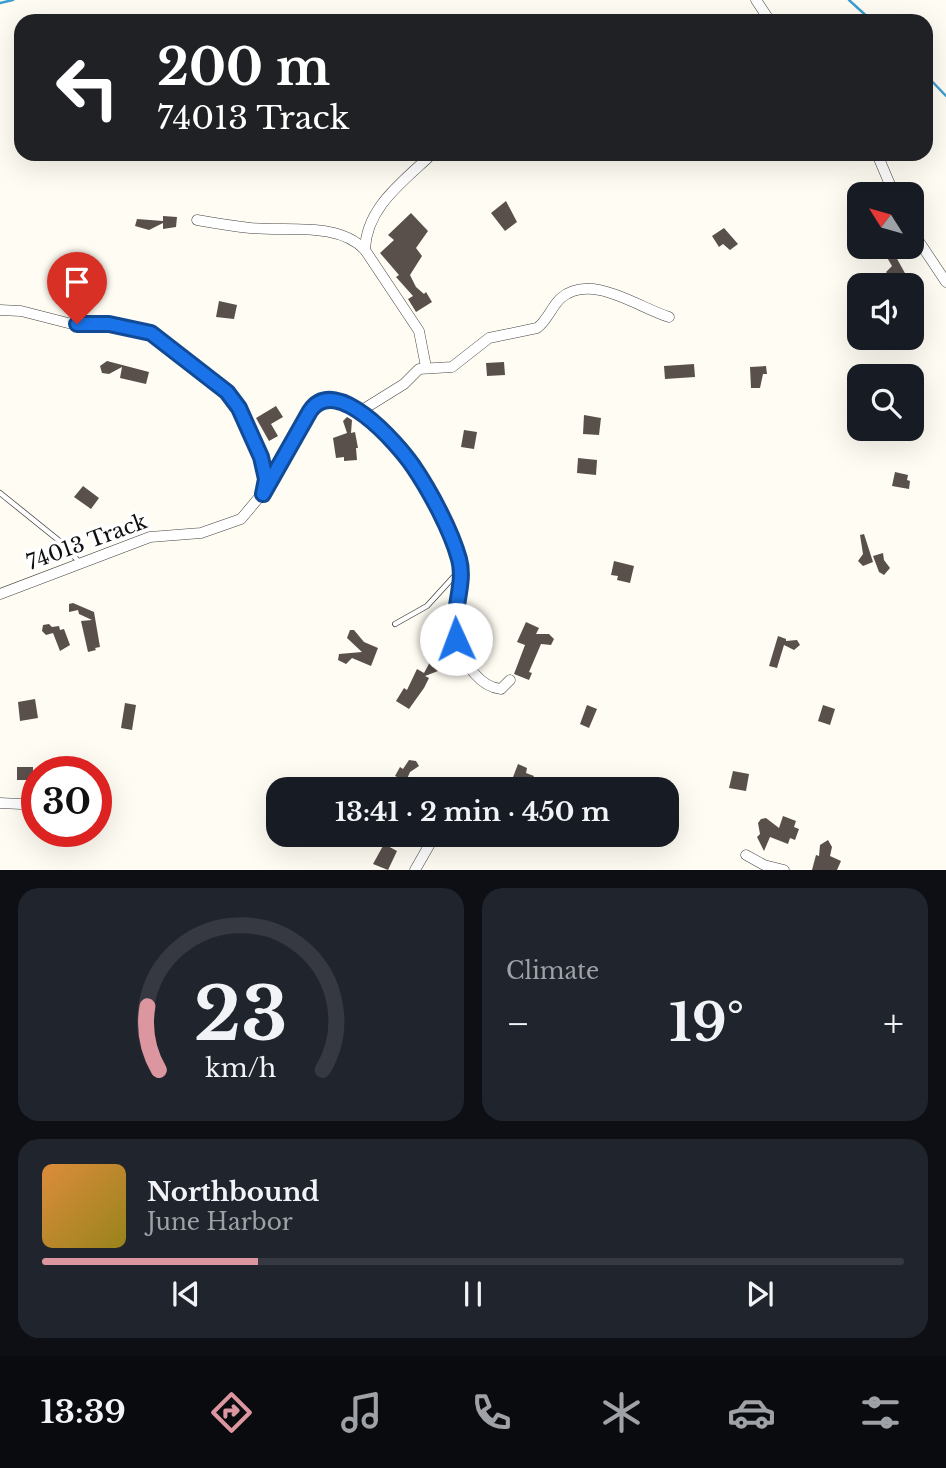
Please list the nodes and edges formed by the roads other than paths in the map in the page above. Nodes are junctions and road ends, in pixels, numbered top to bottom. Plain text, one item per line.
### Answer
1 (424, 161) edge
2 (880, 161) edge
3 (889, 182) edge
4 (197, 220) dead end
5 (924, 249) edge
6 (365, 250) junction
7 (946, 282) edge
8 (0, 310) edge
9 (669, 317) dead end
10 (426, 367) junction
11 (359, 412) junction
12 (0, 494) edge
13 (263, 494) junction
14 (81, 564) junction
15 (461, 569) junction
16 (0, 594) edge
17 (395, 624) dead end
18 (510, 680) dead end
19 (0, 803) edge
20 (21, 804) dead end
21 (428, 847) edge
22 (746, 855) dead end
23 (415, 870) edge
24 (783, 870) edge

1 - 6 street
2 - 3 street
4 - 6 street
5 - 7 street
6 - 10 street
8 - 13 street
9 - 10 street
10 - 11 street
11 - 13 street, 74013 Track
11 - 15 street, 74013 Track
12 - 14 lane
13 - 14 street, 74013 Track
14 - 16 street, 74013 Track
15 - 17 lane
15 - 18 street, 74013 Track
19 - 20 street
21 - 23 street
22 - 24 street

